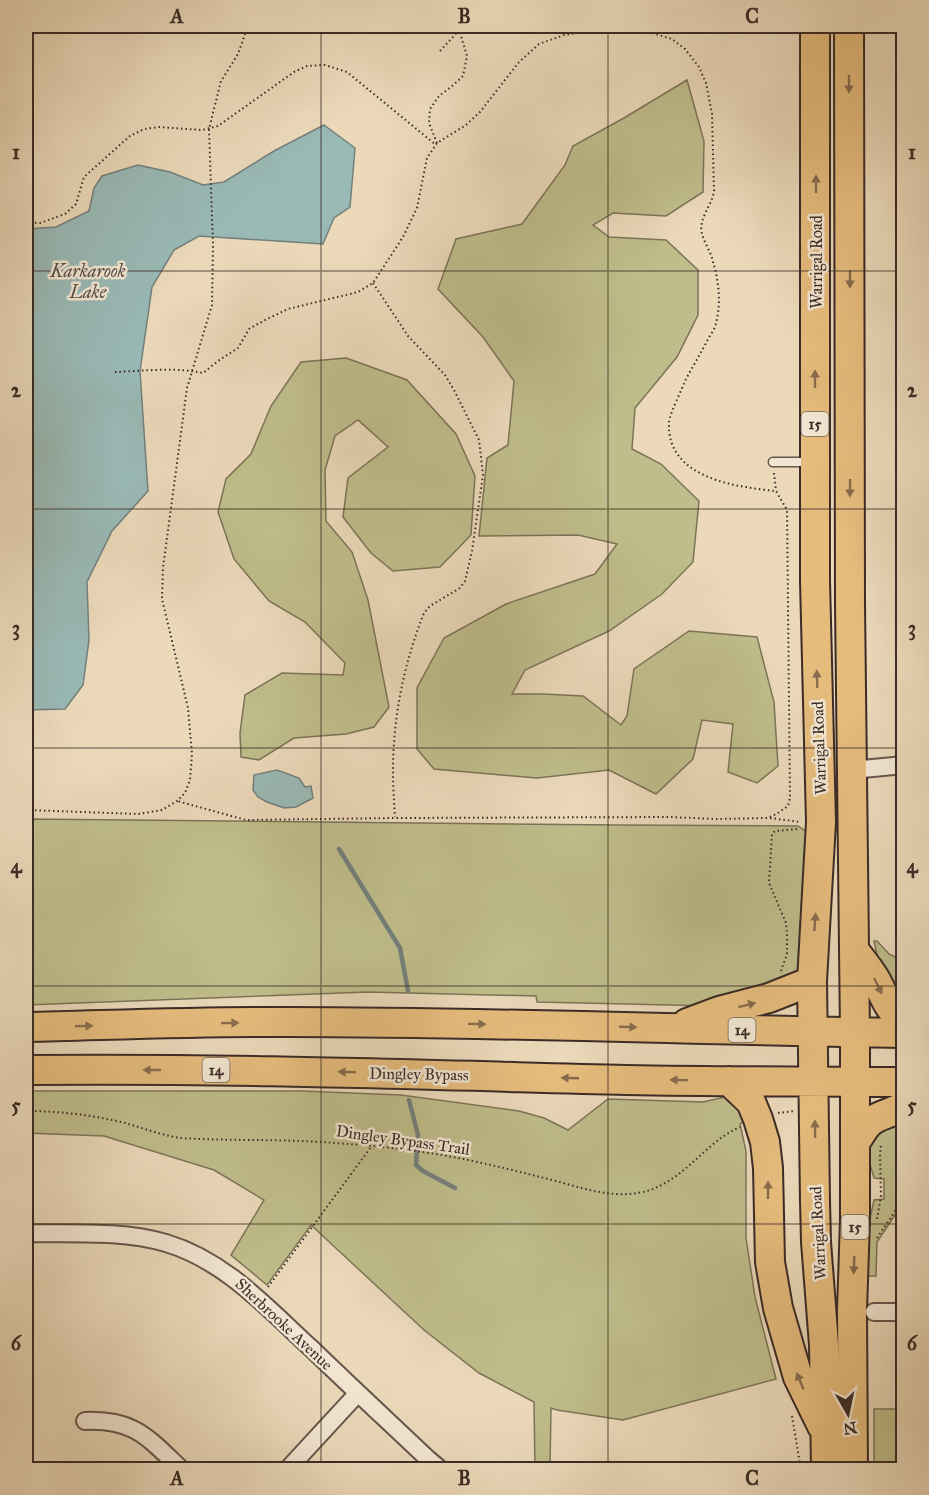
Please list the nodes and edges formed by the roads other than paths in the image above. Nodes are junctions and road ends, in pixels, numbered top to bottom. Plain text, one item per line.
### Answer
1 (815, 26) edge
2 (849, 26) edge
3 (773, 462) road end
4 (815, 462) junction
5 (903, 765) edge
6 (852, 770) junction
7 (854, 950) junction
8 (812, 981) junction
9 (903, 1022) edge
10 (26, 1027) edge
11 (671, 1029) junction
12 (813, 1032) junction
13 (855, 1033) junction
14 (903, 1033) edge
15 (26, 1070) edge
16 (729, 1081) junction
17 (813, 1082) junction
18 (855, 1082) junction
19 (903, 1082) edge
20 (903, 1106) edge
21 (855, 1143) junction
22 (26, 1233) edge
23 (874, 1312) dead end
24 (903, 1312) edge
25 (358, 1393) junction
26 (85, 1421) dead end
27 (826, 1433) junction
28 (182, 1470) edge
29 (287, 1470) edge
30 (441, 1470) edge
31 (826, 1470) edge
32 (853, 1470) edge

4 -> 1 highway, Warrigal Road / 15
2 -> 6 highway, Warrigal Road / 15
3 - 4 lane
8 -> 4 highway, Warrigal Road / 15
5 - 6 street
6 - 7 highway, Warrigal Road / 15
7 -> 9 highway
7 - 13 highway, Warrigal Road / 15
11 -> 8 highway
8 - 12 highway, Warrigal Road / 15
10 -> 11 highway, 14
11 - 12 highway, 14
12 - 13 highway, 14
12 - 17 highway, Warrigal Road / 15
13 - 14 highway, 14
13 - 18 highway, Warrigal Road / 15
16 -> 15 highway, Dingley Bypass / 14
16 - 17 highway, Dingley Bypass / 14
27 -> 16 highway
17 - 18 highway, 14
27 -> 17 highway, Warrigal Road / 15
18 - 19 highway, 14
18 - 21 highway, Warrigal Road / 15
20 - 21 highway
21 -> 32 highway, Warrigal Road / 15
22 - 25 street, Sherbrooke Avenue
23 - 24 street
25 - 29 street
25 - 30 street, Sherbrooke Avenue
26 - 28 street
27 - 31 highway, Warrigal Road / 15

